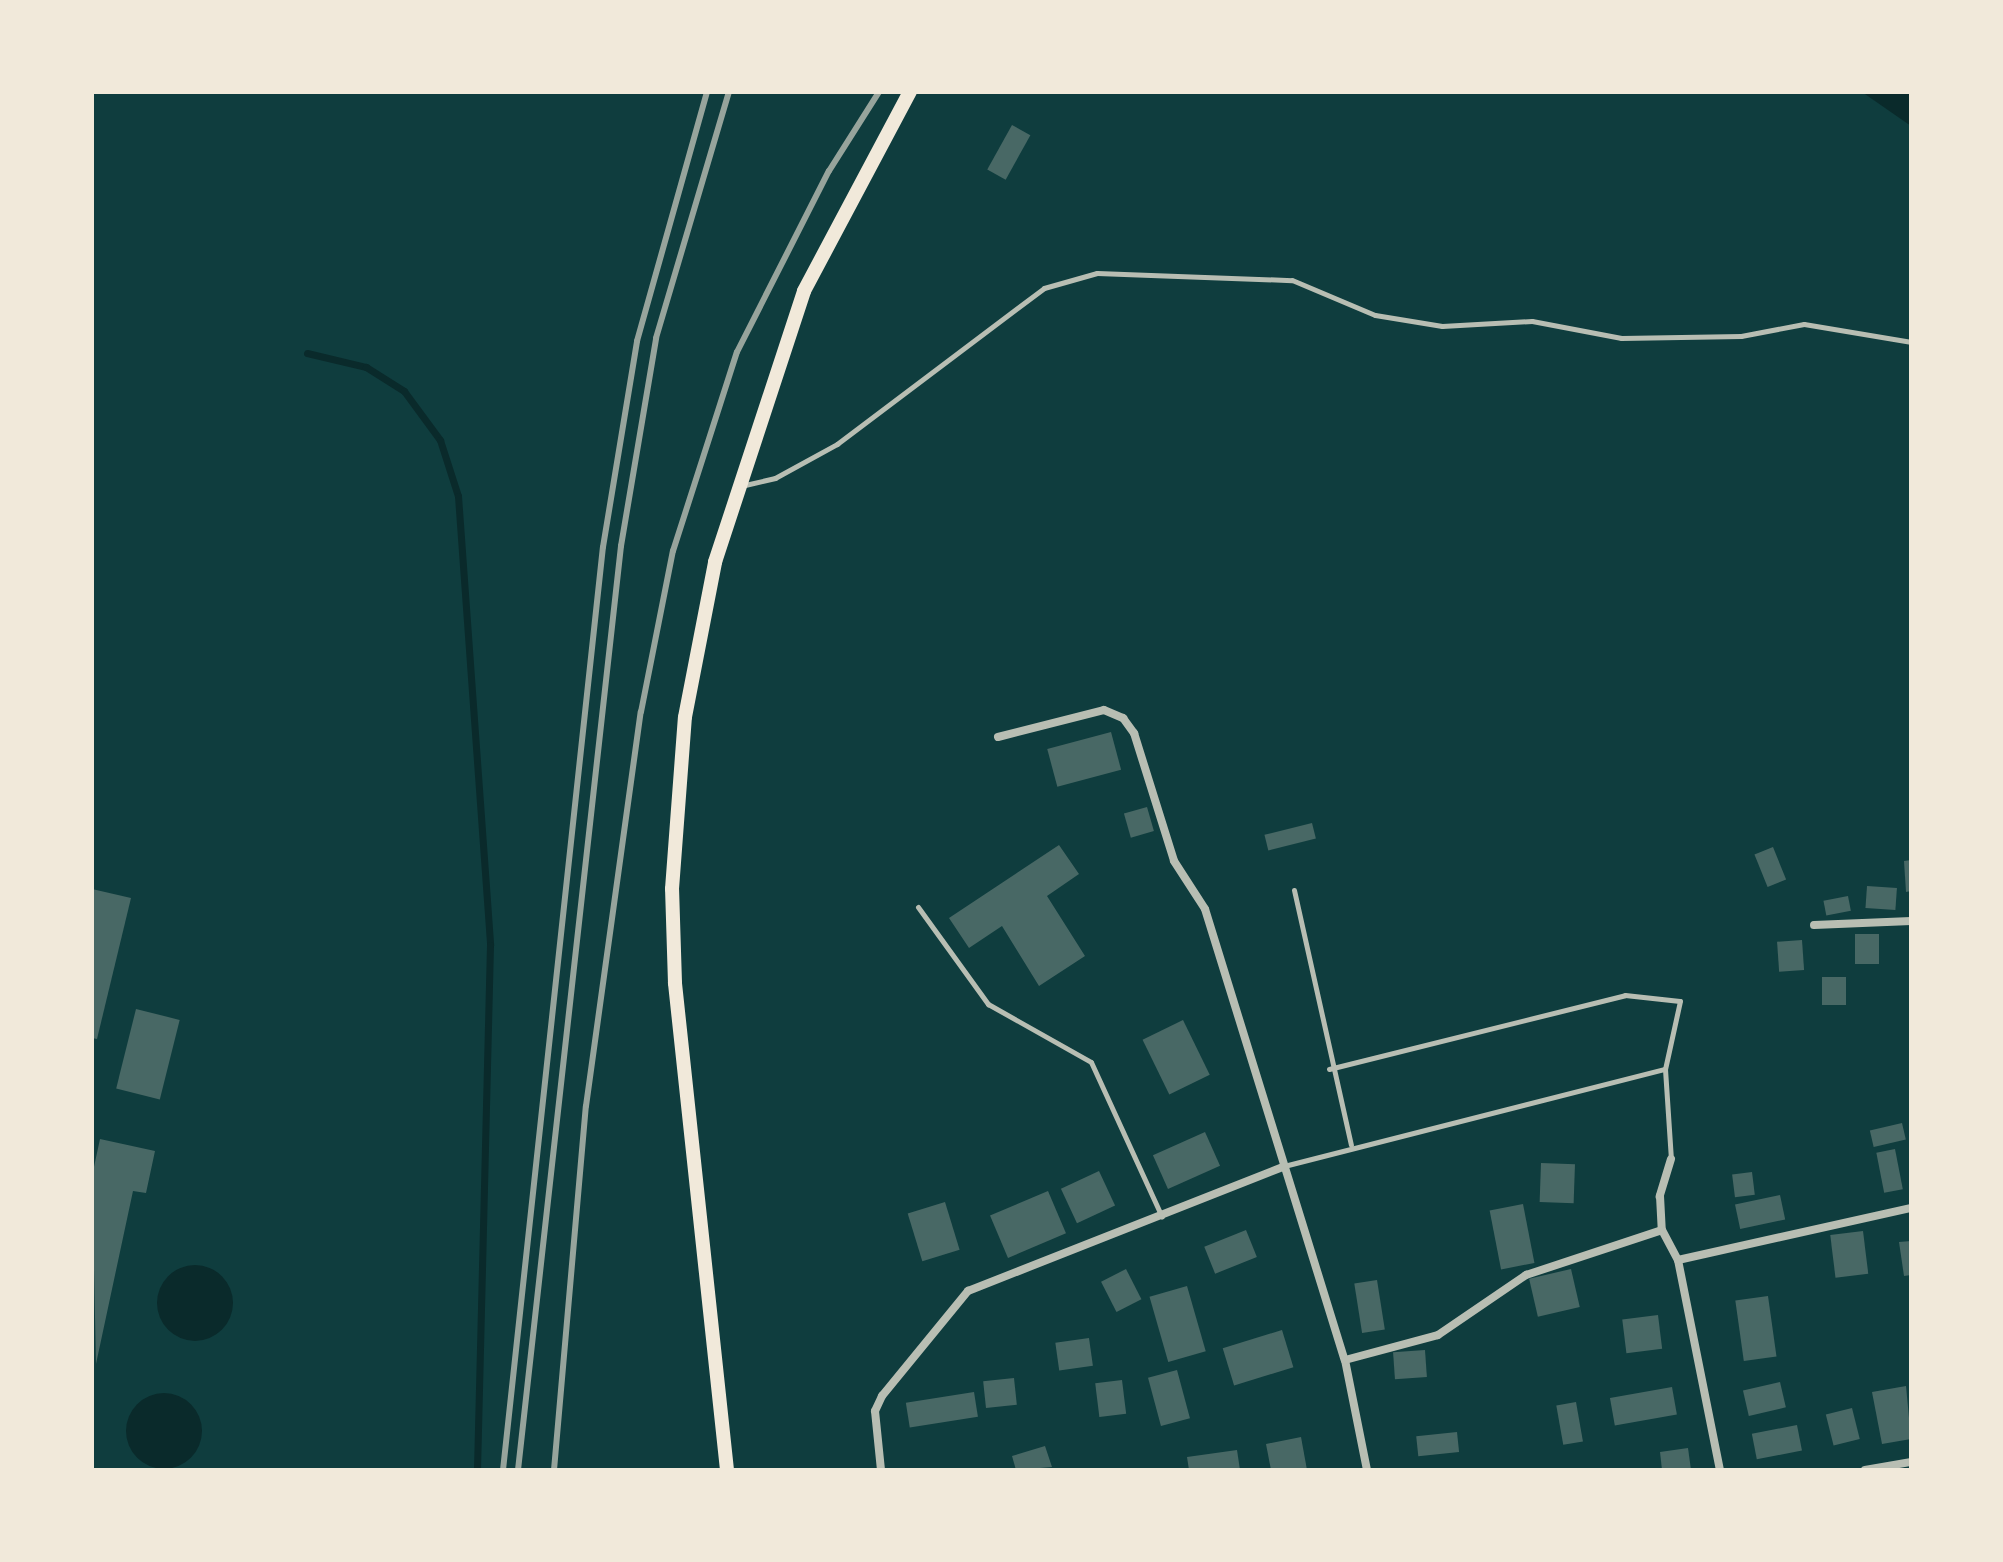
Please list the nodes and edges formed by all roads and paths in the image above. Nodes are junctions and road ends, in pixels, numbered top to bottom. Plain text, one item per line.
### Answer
1 (910, 92) edge
2 (1911, 342) edge
3 (738, 487) junction
4 (998, 737) dead end
5 (1294, 890) dead end
6 (918, 907) dead end
7 (1911, 921) edge
8 (1814, 925) dead end
9 (1329, 1069) junction
10 (1665, 1069) junction
11 (1351, 1145) junction
12 (1671, 1159) joint
13 (1283, 1167) junction
14 (1911, 1208) edge
15 (1162, 1218) junction
16 (1662, 1230) junction
17 (1678, 1260) junction
18 (1345, 1360) junction
19 (1911, 1462) edge
20 (727, 1470) edge
21 (881, 1470) edge
22 (1367, 1470) edge
23 (1720, 1470) edge
24 (1865, 1470) edge

1 - 3 main road
2 - 3 lane
3 - 20 main road
4 - 13 street
5 - 9 lane
6 - 15 lane
7 - 8 street
9 - 10 lane
9 - 11 lane
10 - 11 lane
10 - 12 lane
11 - 13 lane
12 - 16 street
13 - 15 street
13 - 18 street
14 - 17 street
15 - 21 street
16 - 17 street
16 - 18 street
17 - 23 street
18 - 22 street
19 - 24 street

